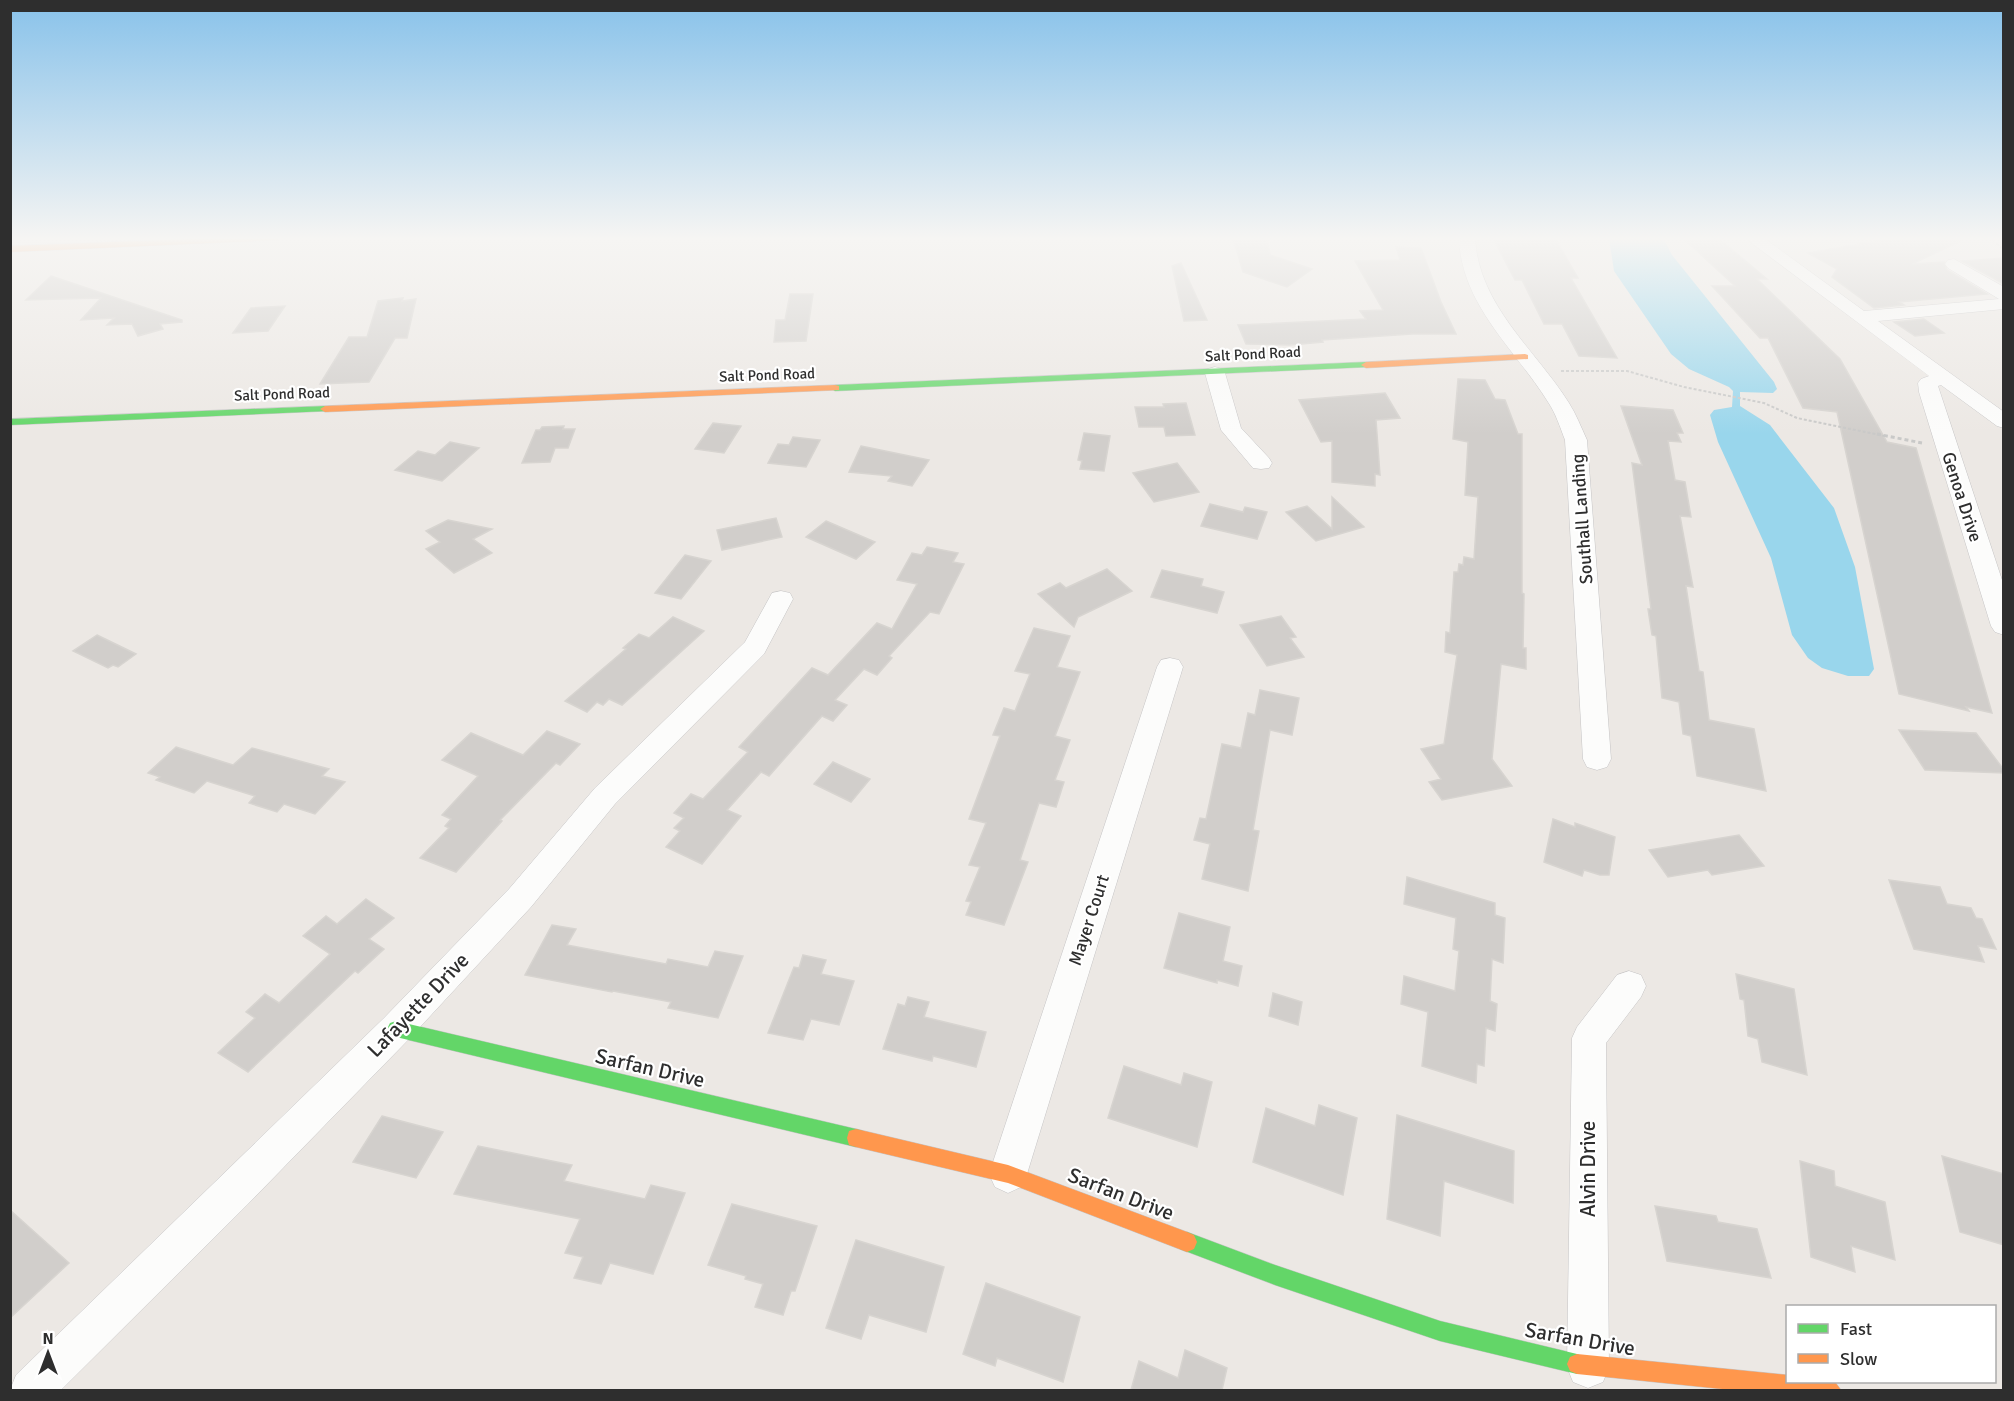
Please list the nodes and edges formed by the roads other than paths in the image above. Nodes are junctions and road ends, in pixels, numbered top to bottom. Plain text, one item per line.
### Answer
1 (1489, 303) edge
2 (1842, 303) edge
3 (2004, 304) edge
4 (1859, 316) junction
5 (1531, 364) junction
6 (1215, 373) junction
7 (1943, 378) junction
8 (2004, 402) edge
9 (1977, 403) junction
10 (10, 422) edge
11 (2004, 422) edge
12 (1261, 463) dead end
13 (781, 599) dead end
14 (2004, 626) edge
15 (1170, 667) dead end
16 (1597, 759) dead end
17 (1629, 986) dead end
18 (396, 1029) junction
19 (1008, 1174) junction
20 (1588, 1366) junction
21 (31, 1390) edge
22 (1830, 1390) edge

1 - 5 street, Southall Landing
2 - 4 street
3 - 4 street
4 - 7 street
5 - 6 street, Salt Pond Road
5 - 16 street, Southall Landing
6 - 10 street, Salt Pond Road
6 - 12 street
7 - 9 street
7 - 14 street, Genoa Drive
8 - 9 street
9 - 11 street
13 - 18 street, Lafayette Drive
15 - 19 street, Mayer Court
17 - 20 street, Alvin Drive
18 - 19 street, Sarfan Drive
18 - 21 street, Lafayette Drive
19 - 20 street, Sarfan Drive
20 - 22 street, Sarfan Drive

